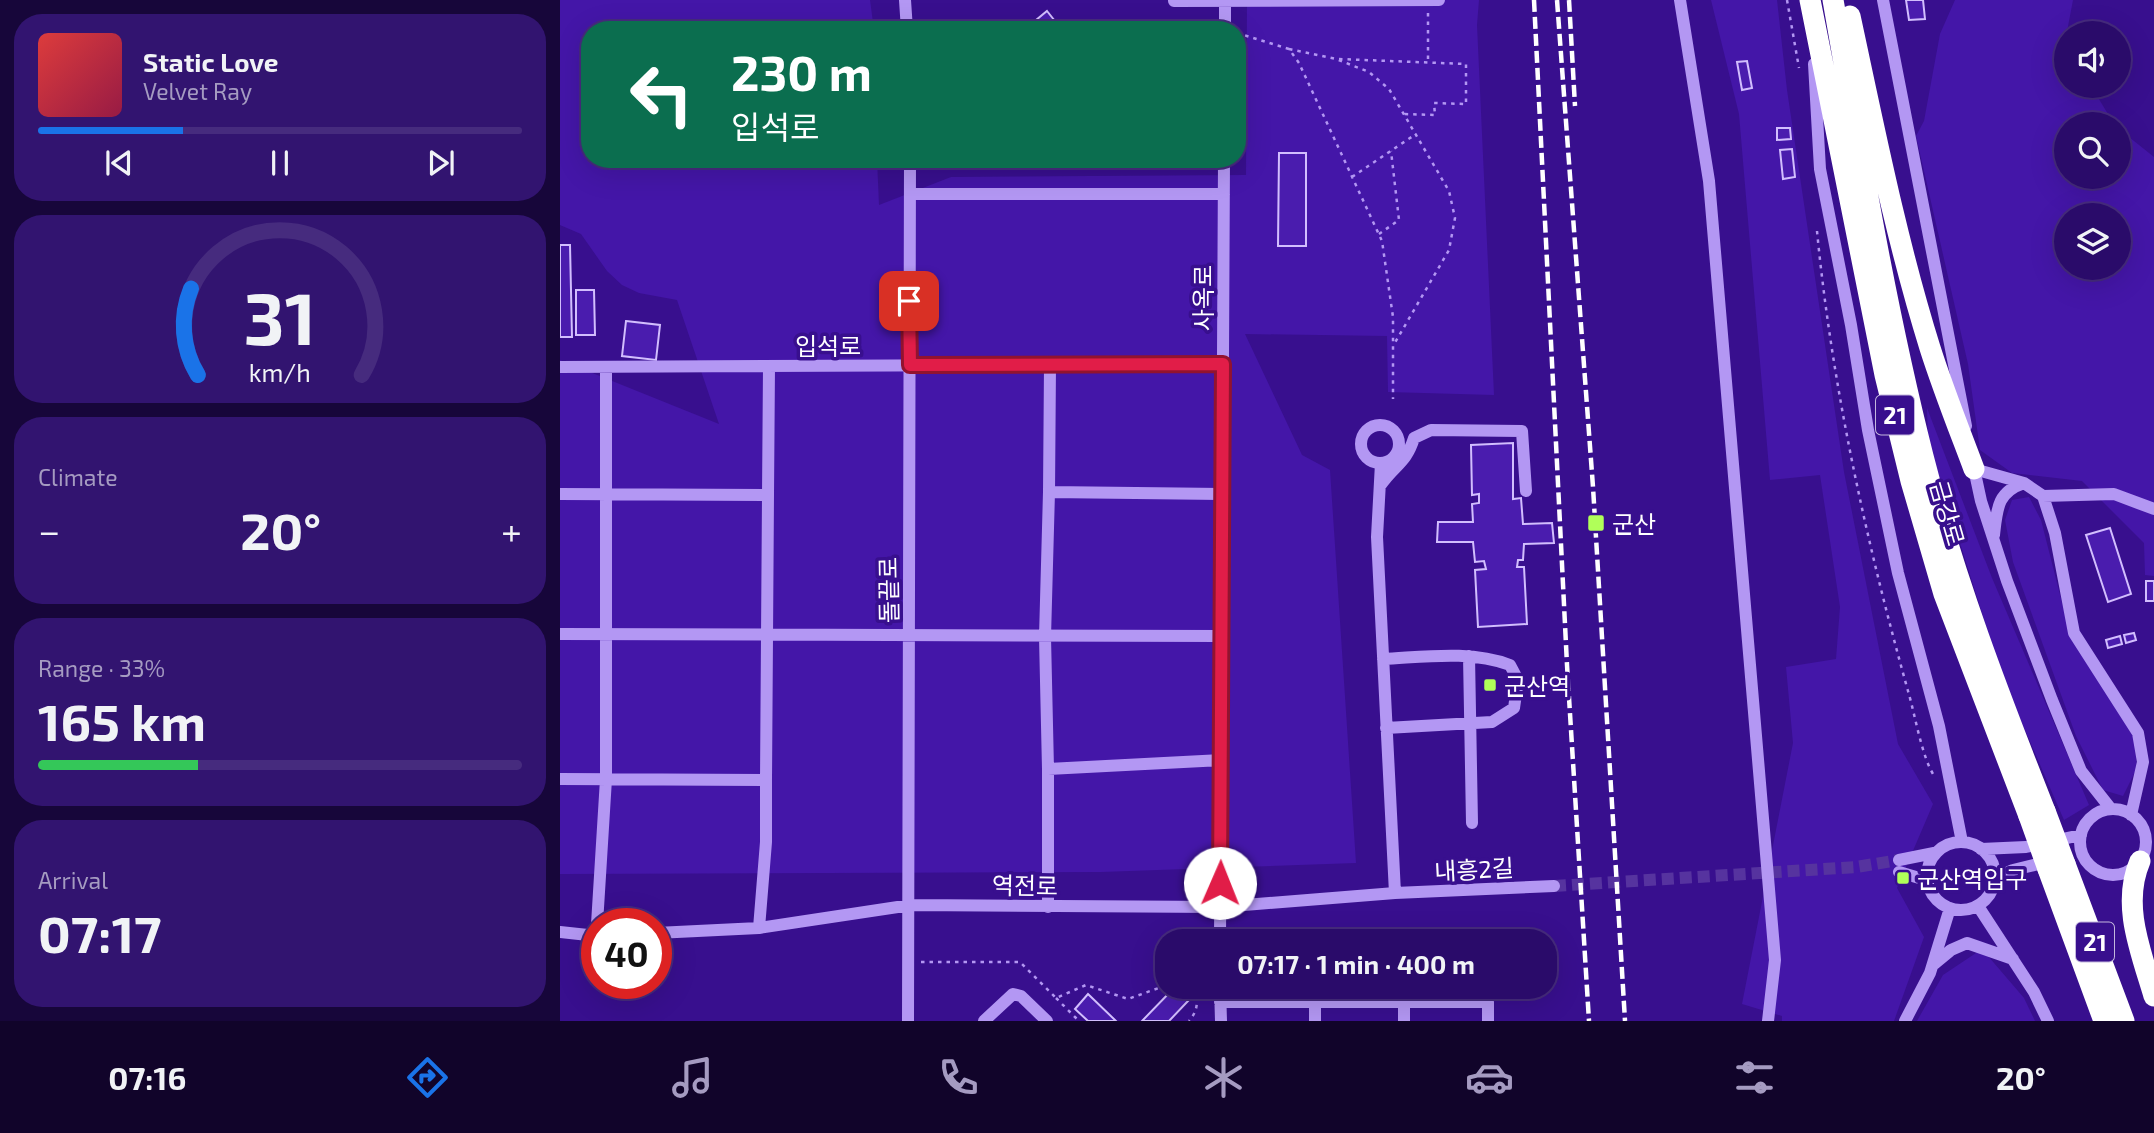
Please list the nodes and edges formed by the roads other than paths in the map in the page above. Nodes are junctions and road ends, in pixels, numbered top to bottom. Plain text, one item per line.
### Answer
1 (905, 0) edge
2 (1680, 0) edge
3 (1833, 0) edge
4 (1846, 0) edge
5 (1883, 0) edge
6 (1174, 1) edge
7 (1225, 1) edge
8 (1309, 1) edge
9 (1434, 1) edge
10 (1811, 4) edge
11 (906, 21) edge
12 (1225, 21) edge
13 (909, 168) edge
14 (1224, 168) edge
15 (910, 194) junction
16 (1224, 194) junction
17 (1223, 364) junction
18 (910, 365) junction
19 (1050, 365) junction
20 (769, 366) junction
21 (560, 367) edge
22 (606, 367) junction
23 (1381, 463) dead end
24 (1974, 468) junction
25 (2024, 483) junction
26 (1380, 486) junction
27 (1525, 491) dead end
28 (1049, 492) junction
29 (560, 494) edge
30 (606, 494) junction
31 (1222, 494) junction
32 (768, 495) junction
33 (2043, 496) junction
34 (2154, 509) edge
35 (1994, 540) junction
36 (560, 634) edge
37 (606, 634) junction
38 (767, 636) junction
39 (909, 636) junction
40 (1222, 636) junction
41 (1045, 637) junction
42 (1469, 656) junction
43 (1383, 659) junction
44 (1471, 723) junction
45 (1386, 727) junction
46 (2148, 759) edge
47 (1222, 760) junction
48 (1048, 769) junction
49 (560, 779) edge
50 (606, 779) junction
51 (766, 780) junction
52 (2111, 809) junction
53 (2037, 814) junction
54 (2131, 815) junction
55 (1472, 823) dead end
56 (2149, 831) edge
57 (2081, 835) junction
58 (1962, 842) junction
59 (1981, 849) junction
60 (1934, 853) junction
61 (2140, 861) junction
62 (2065, 863) junction
63 (1995, 878) junction
64 (1926, 880) junction
65 (1554, 886) tunnel mouth
66 (1395, 893) junction
67 (911, 905) junction
68 (1978, 906) junction
69 (1048, 907) junction
70 (1220, 907) junction
71 (598, 908) edge
72 (1950, 908) junction
73 (759, 928) junction
74 (1220, 929) edge
75 (560, 932) edge
76 (672, 932) edge
77 (581, 934) edge
78 (2013, 959) junction
79 (1934, 964) junction
80 (2154, 996) edge
81 (1220, 1002) joint
82 (1315, 1002) junction
83 (1404, 1002) junction
84 (1042, 1019) edge
85 (908, 1021) edge
86 (984, 1021) edge
87 (1221, 1021) edge
88 (1315, 1021) edge
89 (1404, 1021) edge
90 (1488, 1021) edge
91 (1768, 1021) edge
92 (1905, 1021) edge
93 (2048, 1021) edge
94 (2104, 1021) edge
95 (2124, 1021) edge

1 - 11 street
2 - 91 street
3 - 53 highway, 금강로 / 21
4 - 24 highway
5 - 24 street
6 - 7 street
7 - 8 street
7 - 12 street
8 - 9 street
10 - 53 highway, 금강로 / 21
10 - 58 street
13 - 15 street, 돌끝로
14 - 16 street, 사옥로
15 - 16 street
15 - 18 street, 돌끝로
16 - 17 street, 사옥로
17 - 19 street, 입석로
17 - 31 street, 사옥로
18 - 19 street, 입석로
18 - 20 street, 입석로
18 - 39 street, 돌끝로
19 - 28 street
20 - 22 street, 입석로
20 - 32 street
21 - 22 street, 입석로
22 - 30 street
23 - 26 street
24 - 25 street
24 - 35 street
25 - 33 street
25 - 35 street
26 - 27 street
26 - 43 street
28 - 31 street
28 - 41 street
29 - 30 street
30 - 32 street
30 - 37 street
31 - 40 street, 사옥로
32 - 38 street
33 - 34 street
33 - 46 street
35 - 52 street
36 - 37 street
37 - 38 street
37 - 50 street
38 - 39 street
38 - 51 street
39 - 41 street
39 - 67 street, 돌끝로
40 - 41 street
40 - 47 street, 사옥로
41 - 48 street
42 - 43 street
42 - 44 street
42 - 44 street
43 - 45 street
44 - 45 street
44 - 55 street
45 - 66 street
46 - 54 street
47 - 48 street
47 - 70 street, 사옥로
48 - 69 street
49 - 50 street
50 - 51 street
50 - 71 street
51 - 73 street
52 - 54 street
52 - 57 street
53 - 62 highway, 금강로 / 21, bridge
54 - 56 street
56 - 61 street
57 - 59 street
57 - 62 street
58 - 59 street
58 - 60 street
59 - 63 street
60 - 64 street
60 - 64 street
61 - 62 street
61 - 80 highway
62 - 63 street
62 - 94 highway, 금강로 / 21
62 - 95 highway, 금강로 / 21
63 - 68 street
64 - 72 street
65 - 66 street, 내흥2길
66 - 70 street, 역전로
67 - 69 street, 역전로
67 - 73 street, 역전로
67 - 85 street, 돌끝로
68 - 72 street
68 - 78 street
69 - 70 street, 역전로
70 - 74 street, 사옥로
72 - 79 street
73 - 76 street, 역전로
75 - 77 street
78 - 79 street
78 - 93 street
79 - 92 street
81 - 82 street
81 - 87 street
82 - 83 street
82 - 88 street
83 - 89 street
83 - 90 street
84 - 86 street

